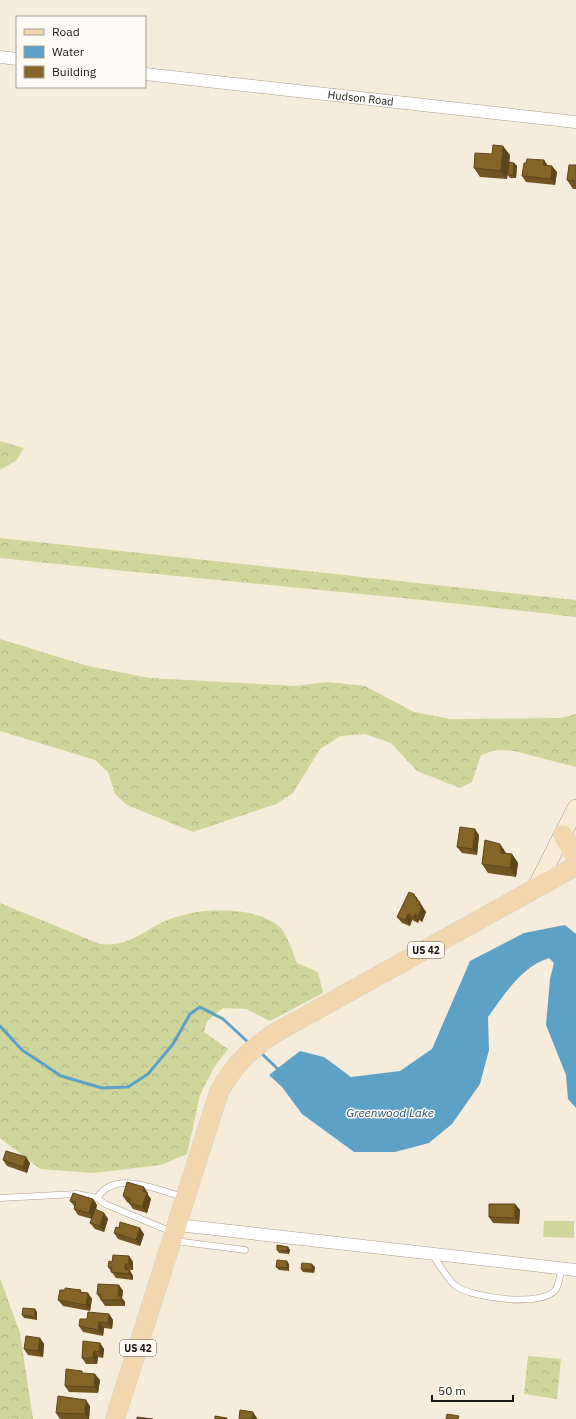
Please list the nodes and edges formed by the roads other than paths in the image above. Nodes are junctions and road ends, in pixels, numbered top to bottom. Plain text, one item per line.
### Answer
1 (0, 57) edge
2 (16, 59) edge
3 (146, 74) edge
4 (576, 122) edge
5 (576, 808) edge
6 (563, 835) junction
7 (576, 864) edge
8 (536, 887) junction
9 (0, 1198) edge
10 (97, 1198) junction
11 (186, 1198) junction
12 (176, 1233) junction
13 (245, 1250) dead end
14 (431, 1253) junction
15 (562, 1268) junction
16 (576, 1270) edge
17 (115, 1419) edge

1 - 2 street
3 - 4 street, Hudson Road
5 - 6 street
6 - 7 main road
6 - 8 street
7 - 8 main road, US 42
8 - 11 main road, US 42
9 - 10 lane
10 - 11 lane
10 - 12 lane
11 - 12 main road, US 42
12 - 13 lane
12 - 14 street
12 - 17 main road, US 42
14 - 15 street
14 - 15 lane
15 - 16 street

